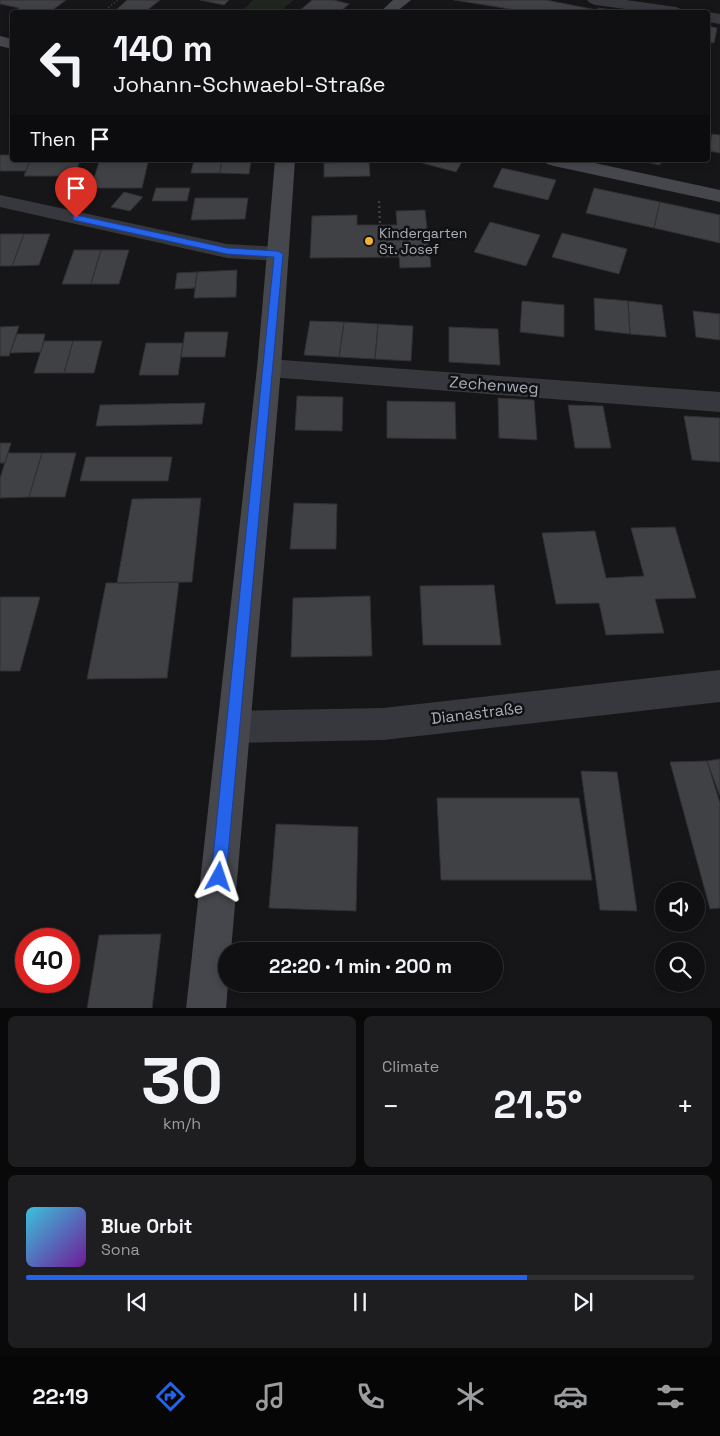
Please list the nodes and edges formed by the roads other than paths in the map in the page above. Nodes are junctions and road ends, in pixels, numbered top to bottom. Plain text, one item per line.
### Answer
1 (403, 0) edge
2 (595, 0) edge
3 (390, 10) edge
4 (662, 10) edge
5 (285, 162) edge
6 (563, 162) edge
7 (720, 196) edge
8 (0, 201) edge
9 (278, 254) junction
10 (269, 368) junction
11 (720, 402) edge
12 (720, 686) edge
13 (233, 727) junction
14 (206, 1008) edge

1 - 3 street
2 - 4 street
5 - 9 street
6 - 7 street
8 - 9 street
9 - 10 street
10 - 11 street, Zechenweg
10 - 13 street
12 - 13 street, Dianastraße
13 - 14 street

